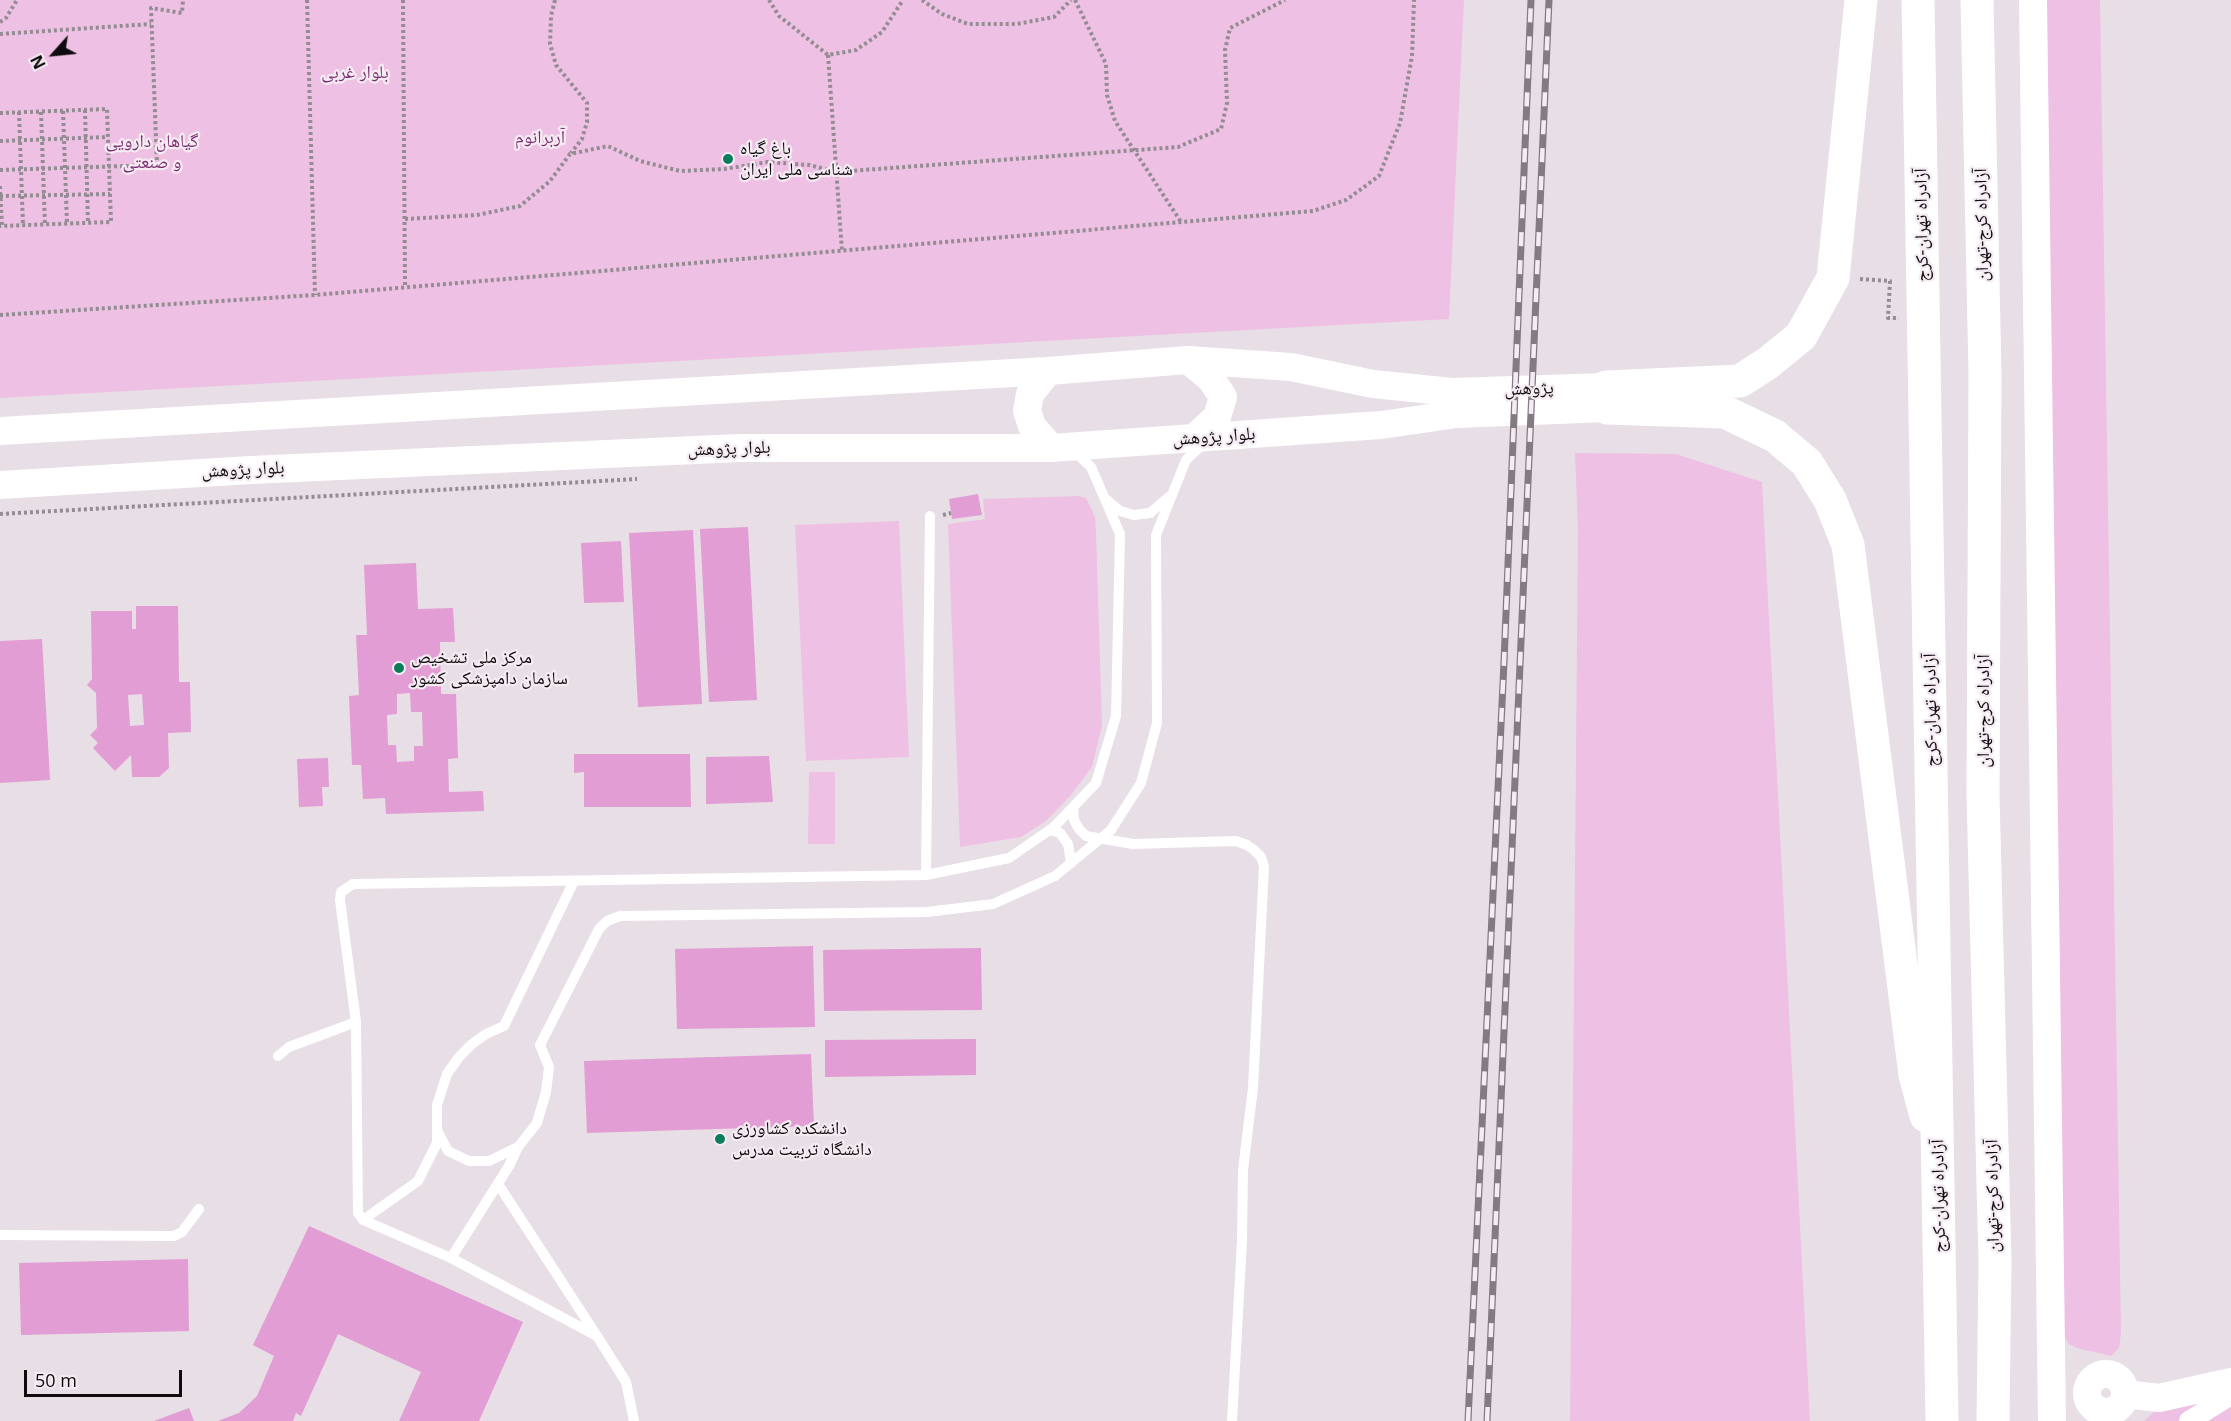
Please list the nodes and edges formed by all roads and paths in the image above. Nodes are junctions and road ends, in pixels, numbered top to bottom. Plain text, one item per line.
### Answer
1 (17, 0) edge
2 (183, 0) edge
3 (307, 0) edge
4 (403, 0) edge
5 (555, 0) edge
6 (778, 0) edge
7 (903, 0) edge
8 (922, 0) edge
9 (1073, 0) edge
10 (1285, 0) edge
11 (1414, 0) edge
12 (1861, 0) edge
13 (1918, 0) edge
14 (1977, 0) edge
15 (2034, 0) edge
16 (770, 2) edge
17 (0, 22) edge
18 (151, 24) junction
19 (0, 34) edge
20 (828, 55) junction
21 (85, 110) junction
22 (63, 111) junction
23 (19, 112) junction
24 (41, 112) junction
25 (0, 113) edge
26 (108, 137) junction
27 (86, 138) junction
28 (64, 139) junction
29 (20, 140) junction
30 (42, 140) junction
31 (0, 141) edge
32 (1133, 150) junction
33 (570, 154) junction
34 (109, 167) junction
35 (65, 168) junction
36 (86, 168) junction
37 (43, 169) junction
38 (0, 170) edge
39 (21, 170) junction
40 (836, 171) junction
41 (0, 186) edge
42 (110, 194) junction
43 (44, 195) junction
44 (66, 195) junction
45 (87, 195) junction
46 (0, 196) edge
47 (22, 196) junction
48 (405, 219) junction
49 (1181, 222) junction
50 (88, 223) junction
51 (67, 224) junction
52 (23, 225) junction
53 (45, 225) junction
54 (1, 226) edge
55 (842, 251) junction
56 (1890, 281) dead end
57 (405, 287) junction
58 (315, 295) junction
59 (0, 315) edge
60 (1887, 318) dead end
61 (1188, 360) junction
62 (1048, 371) junction
63 (1607, 397) junction
64 (1454, 403) junction
65 (0, 431) edge
66 (1202, 438) junction
67 (1060, 447) junction
68 (645, 479) dead end
69 (0, 485) edge
70 (1173, 494) junction
71 (1104, 498) junction
72 (0, 514) edge
73 (930, 516) dead end
74 (1073, 807) junction
75 (1050, 830) junction
76 (1099, 839) junction
77 (1071, 863) junction
78 (926, 875) junction
79 (574, 881) junction
80 (356, 1022) junction
81 (278, 1056) dead end
82 (438, 1132) junction
83 (518, 1147) junction
84 (1939, 1163) junction
85 (498, 1184) junction
86 (199, 1209) dead end
87 (363, 1220) junction
88 (0, 1235) edge
89 (451, 1258) junction
90 (597, 1336) junction
91 (2052, 1368) junction
92 (2231, 1382) edge
93 (2089, 1393) junction
94 (2231, 1395) edge
95 (2127, 1407) edge
96 (634, 1421) edge
97 (1232, 1421) edge
98 (1942, 1421) edge
99 (1993, 1421) edge
100 (2052, 1421) edge
101 (2062, 1421) edge
102 (2189, 1421) edge

1 - 17 path
2 - 18 path
3 - 58 path
4 - 48 path
5 - 33 path
6 - 16 path
7 - 20 path
8 - 9 path
9 - 32 path
10 - 32 path
11 - 49 path
12 - 63 highway
13 - 84 highway, آزادراه تهران-کرج
14 - 99 highway, آزادراه کرج-تهران
15 - 91 street
16 - 20 path
18 - 19 path
18 - 34 path
20 - 40 path
21 - 22 path
21 - 26 path
21 - 27 path
22 - 24 path
22 - 28 path
23 - 24 path
23 - 25 path
23 - 29 path
24 - 30 path
26 - 27 path
26 - 34 path
27 - 28 path
27 - 36 path
28 - 30 path
28 - 35 path
29 - 30 path
29 - 31 path
29 - 39 path
30 - 37 path
32 - 40 path
32 - 49 path
33 - 40 path
33 - 48 path
34 - 36 path
34 - 42 path
35 - 36 path
35 - 37 path
35 - 44 path
36 - 45 path
37 - 39 path
37 - 43 path
38 - 39 path
39 - 47 path
40 - 55 path
41 - 46 path
42 - 45 path
42 - 50 path
43 - 44 path
43 - 47 path
43 - 53 path
44 - 45 path
44 - 51 path
45 - 50 path
46 - 47 path
46 - 54 path
47 - 52 path
48 - 57 path
49 - 55 path
50 - 51 path
51 - 53 path
52 - 53 path
52 - 54 path
55 - 57 path
56 - 60 path
57 - 58 path
58 - 59 path
61 - 62 street
61 - 64 street
61 - 66 street
62 - 65 street
62 - 67 street
63 - 64 street, پژوهش
63 - 84 highway
64 - 66 street, بلوار پژوهش
66 - 67 street, بلوار پژوهش
66 - 70 lane
67 - 69 street, بلوار پژوهش
67 - 71 lane
68 - 72 path
70 - 71 lane
70 - 76 lane
71 - 74 lane
73 - 78 lane
74 - 75 lane
74 - 76 lane
75 - 77 lane
75 - 78 lane
76 - 77 lane
76 - 97 lane
77 - 83 lane
78 - 79 lane
79 - 80 lane
79 - 82 lane
80 - 81 lane
80 - 87 lane
82 - 83 lane
82 - 87 lane
83 - 85 lane
84 - 98 highway, آزادراه تهران-کرج
85 - 89 lane
85 - 90 lane
86 - 88 lane
87 - 89 lane
89 - 90 lane
90 - 96 lane
91 - 93 street
91 - 100 street
92 - 95 street
93 - 95 street
93 - 101 street
94 - 102 street

